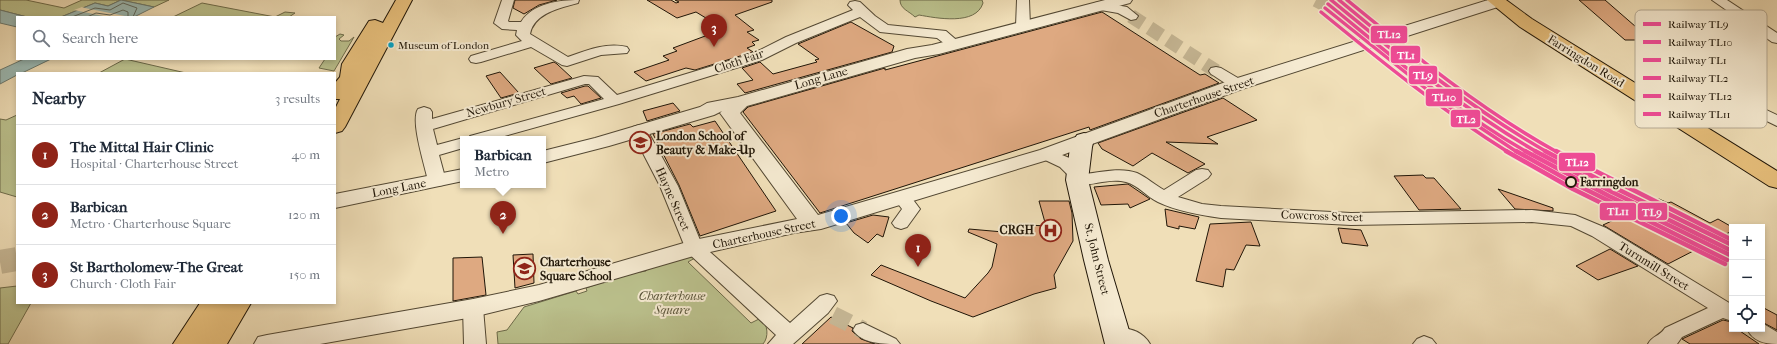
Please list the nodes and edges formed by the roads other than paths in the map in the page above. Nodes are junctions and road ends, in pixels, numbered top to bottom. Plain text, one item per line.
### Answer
1 (389, 0) edge
2 (404, 0) edge
3 (508, 0) edge
4 (573, 0) edge
5 (1023, 0) edge
6 (1134, 0) edge
7 (1718, 0) edge
8 (1500, 1) edge
9 (855, 4) edge
10 (1126, 9) edge
11 (1733, 10) edge
12 (525, 26) junction
13 (1023, 26) junction
14 (1767, 32) edge
15 (924, 33) junction
16 (1777, 39) edge
17 (532, 42) junction
18 (954, 44) junction
19 (937, 49) junction
20 (622, 50) dead end
21 (476, 59) dead end
22 (1216, 71) tunnel mouth
23 (1238, 84) junction
24 (1635, 92) edge
25 (336, 95) edge
26 (614, 101) junction
27 (735, 107) junction
28 (1767, 116) edge
29 (1777, 121) edge
30 (336, 125) edge
31 (1693, 128) edge
32 (639, 130) junction
33 (487, 136) edge
34 (1084, 140) junction
35 (460, 144) edge
36 (431, 152) junction
37 (1047, 154) junction
38 (546, 156) edge
39 (1202, 174) dead end
40 (460, 176) edge
41 (1077, 177) junction
42 (437, 181) junction
43 (1777, 181) edge
44 (902, 198) junction
45 (1164, 198) junction
46 (336, 201) edge
47 (1575, 221) joint
48 (901, 223) dead end
49 (813, 224) junction
50 (694, 248) junction
51 (213, 304) edge
52 (237, 304) edge
53 (473, 308) junction
54 (827, 308) dead end
55 (1728, 311) edge
56 (863, 330) tunnel mouth
57 (1762, 332) edge
58 (785, 340) edge
59 (1126, 341) edge
60 (1777, 342) edge
61 (187, 344) edge
62 (213, 344) edge
63 (267, 344) edge
64 (475, 344) edge
65 (889, 344) edge
66 (1659, 344) edge

1 - 25 main road
2 - 30 main road
3 - 12 street
4 - 12 street
5 - 13 street
6 - 10 street
7 - 11 street
8 - 23 street, Charterhouse Street
8 - 24 main road, Farringdon Road
9 - 15 street
9 - 26 street, Cloth Fair
10 - 13 street, Long Lane
12 - 17 street
13 - 18 street, Long Lane
14 - 16 street
15 - 18 street
15 - 19 street
17 - 20 street
17 - 21 street
18 - 19 street, Long Lane
19 - 27 street, Long Lane
22 - 23 street
23 - 34 street, Charterhouse Street
26 - 33 street, Cloth Fair
26 - 36 street, Newbury Street
27 - 32 street, Long Lane
27 - 49 street
28 - 29 street
31 - 43 main road, Farringdon Road
32 - 38 street, Long Lane
32 - 50 street, Hayne Street
34 - 37 street, Charterhouse Street
34 - 41 main road, St. John Street
35 - 36 street
36 - 42 street
37 - 41 street
37 - 44 street, Charterhouse Street
39 - 45 street
40 - 42 street, Long Lane
41 - 45 street, Cowcross Street
41 - 59 main road, St. John Street
42 - 46 street, Long Lane
44 - 48 street
44 - 49 street, Charterhouse Street
45 - 47 street, Cowcross Street
47 - 55 street, Turnmill Street
49 - 50 street, Charterhouse Street
50 - 53 street
50 - 58 street
51 - 61 main road
52 - 62 main road
53 - 63 street
53 - 64 street
54 - 58 street
55 - 66 street
56 - 65 street
57 - 60 street

